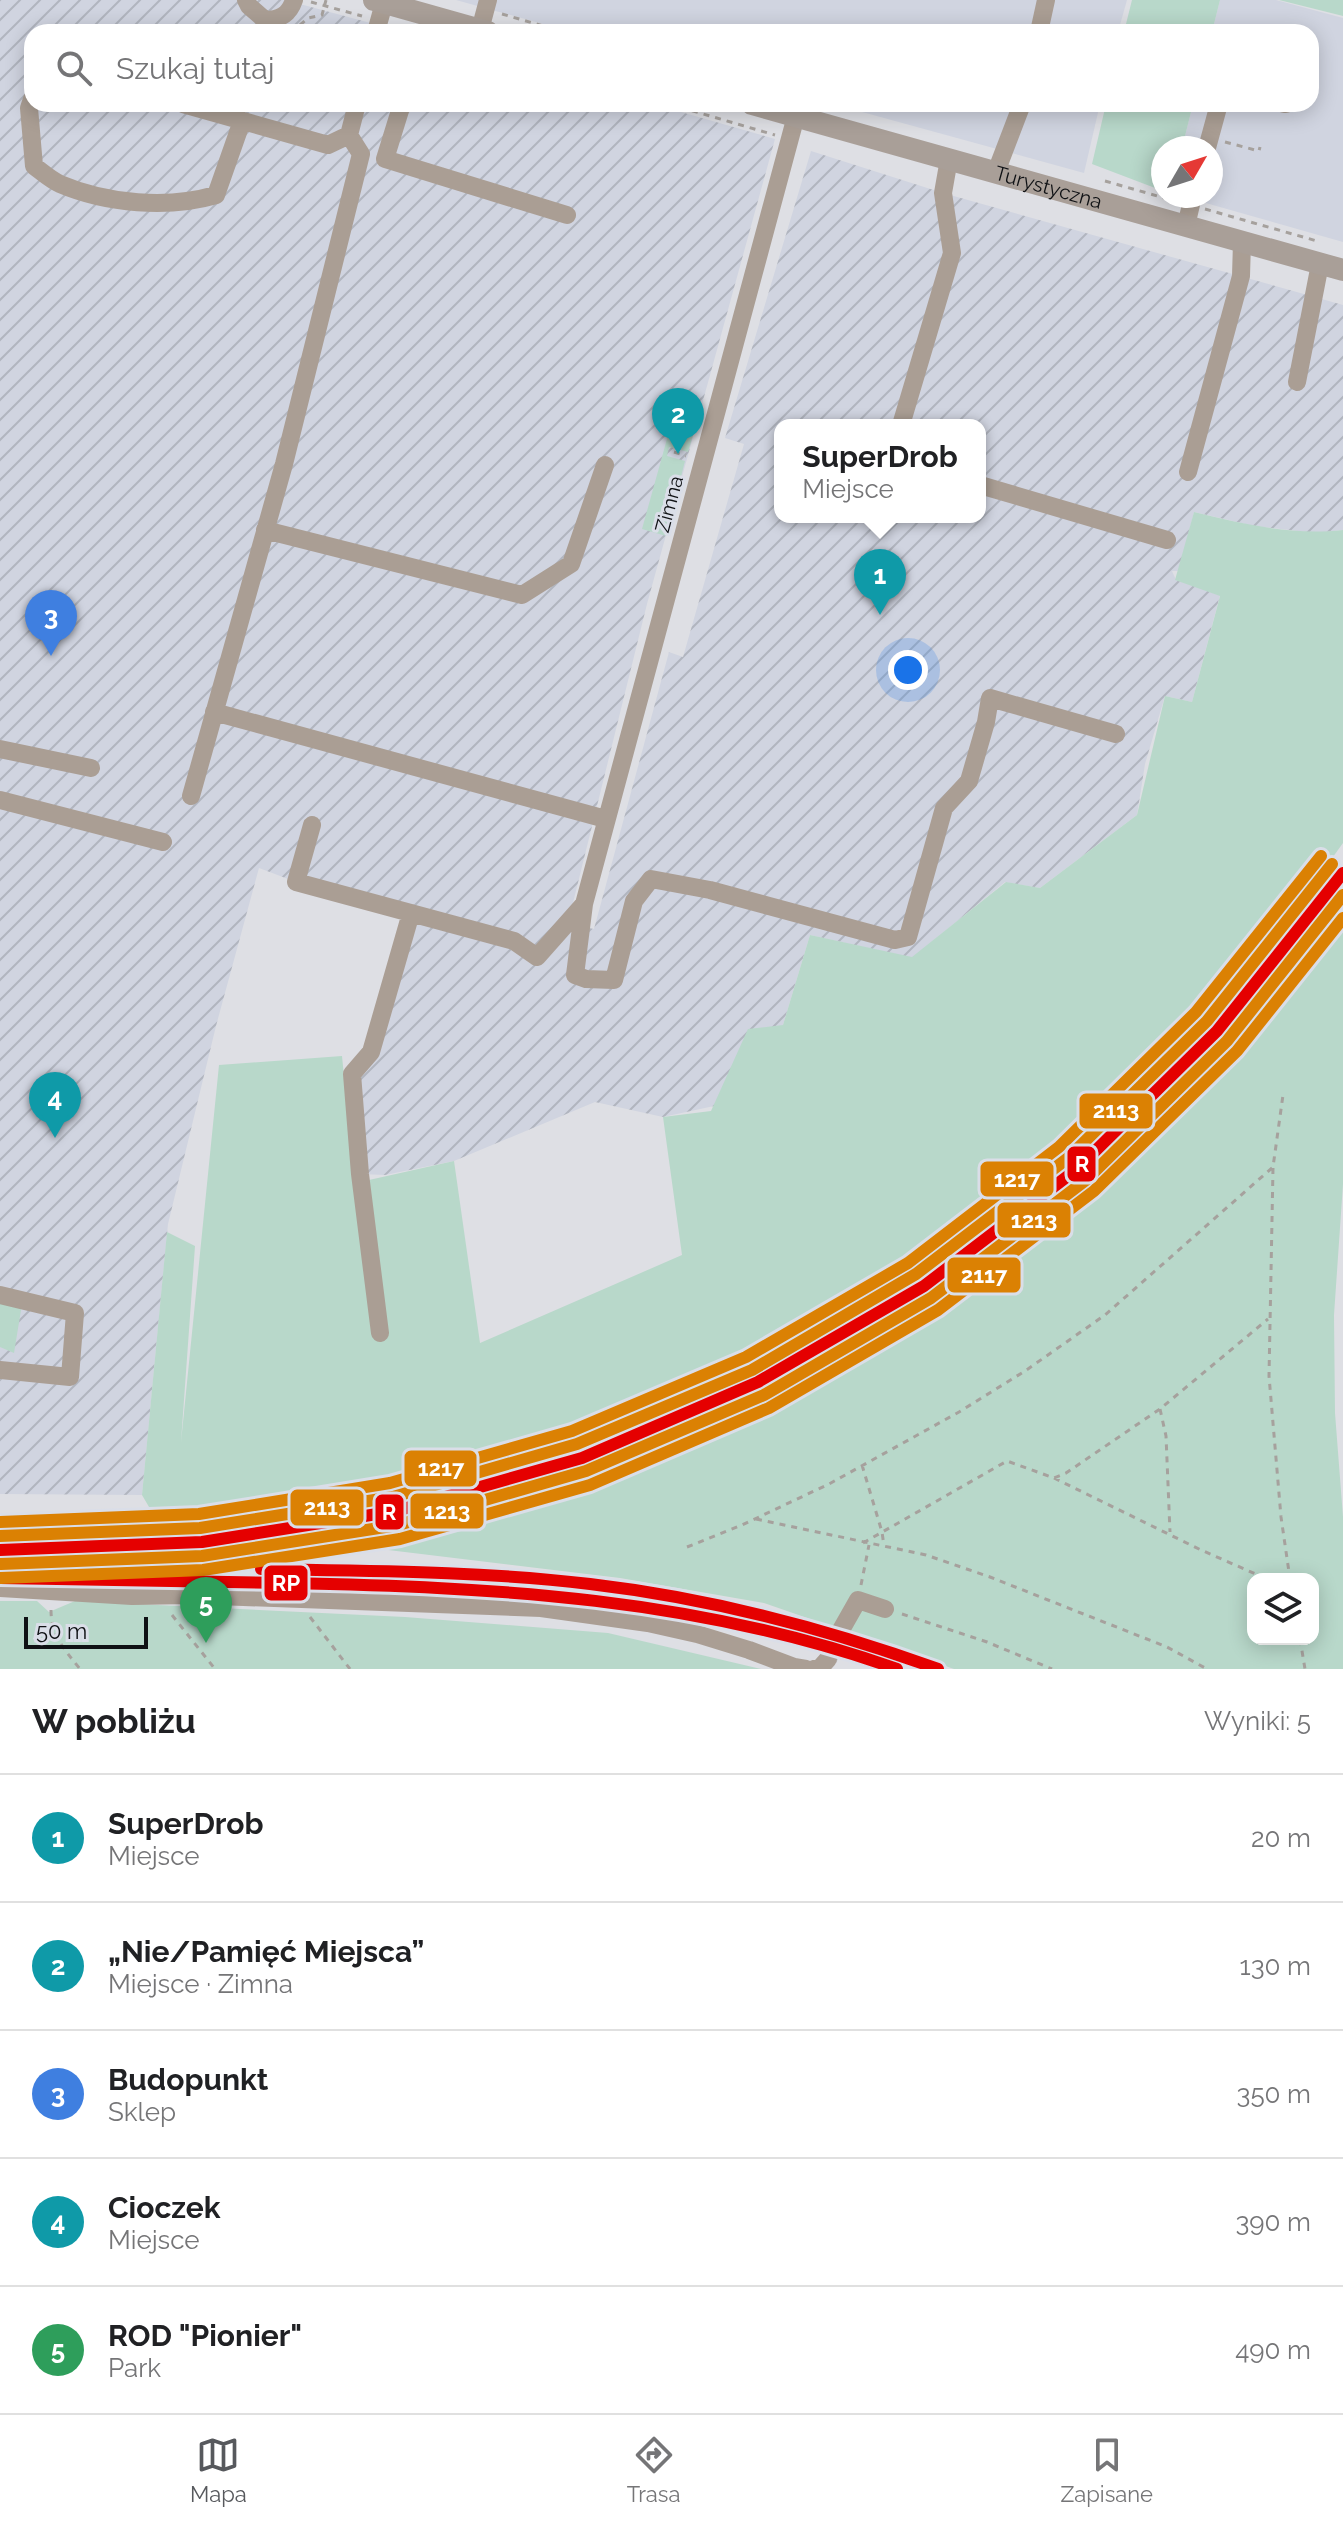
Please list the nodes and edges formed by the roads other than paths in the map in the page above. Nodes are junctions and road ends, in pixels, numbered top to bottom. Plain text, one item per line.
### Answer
1 (246, 0) edge
2 (294, 0) edge
3 (1046, 0) edge
4 (379, 2) edge
5 (485, 18) edge
6 (377, 24) edge
7 (426, 24) edge
8 (1041, 24) edge
9 (29, 112) edge
10 (211, 112) edge
11 (355, 112) edge
12 (400, 112) edge
13 (781, 112) edge
14 (1019, 112) edge
15 (1218, 112) edge
16 (796, 116) junction
17 (242, 121) junction
18 (349, 135) junction
19 (1216, 136) edge
20 (949, 159) junction
21 (996, 172) junction
22 (1190, 208) edge
23 (567, 215) dead end
24 (1186, 226) junction
25 (1242, 242) junction
26 (1320, 264) junction
27 (1343, 270) edge
28 (1297, 382) dead end
29 (903, 419) edge
30 (605, 465) dead end
31 (1188, 472) dead end
32 (986, 487) edge
33 (265, 530) junction
34 (1167, 540) dead end
35 (214, 712) junction
36 (1116, 734) dead end
37 (0, 749) edge
38 (91, 768) dead end
39 (191, 796) dead end
40 (0, 800) edge
41 (602, 818) dead end
42 (312, 825) dead end
43 (163, 842) dead end
44 (584, 904) junction
45 (411, 913) junction
46 (0, 1295) edge
47 (380, 1333) dead end
48 (0, 1370) edge
49 (0, 1588) edge
50 (885, 1609) road end
51 (841, 1630) tunnel mouth
52 (806, 1669) edge

1 - 2 street
3 - 8 street
4 - 6 street
4 - 7 main road
5 - 7 main road
9 - 17 street
10 - 17 street
11 - 18 street
12 - 23 street
13 - 16 main road, Turystyczna
14 - 21 street
15 - 19 street
16 - 20 main road, Turystyczna
16 - 44 street, Zimna
17 - 18 street
18 - 33 street
20 - 21 main road, Turystyczna
20 - 29 street
21 - 24 main road, Turystyczna
22 - 24 street
24 - 25 main road, Turystyczna
25 - 26 main road, Turystyczna
25 - 31 street
26 - 27 main road, Turystyczna
26 - 28 street
30 - 33 street
32 - 34 street
33 - 35 street
35 - 39 street
35 - 41 street
36 - 44 street, Zimna
37 - 38 street
40 - 43 street
42 - 45 street
44 - 45 street
45 - 47 street
46 - 48 street
49 - 52 street
50 - 51 street

